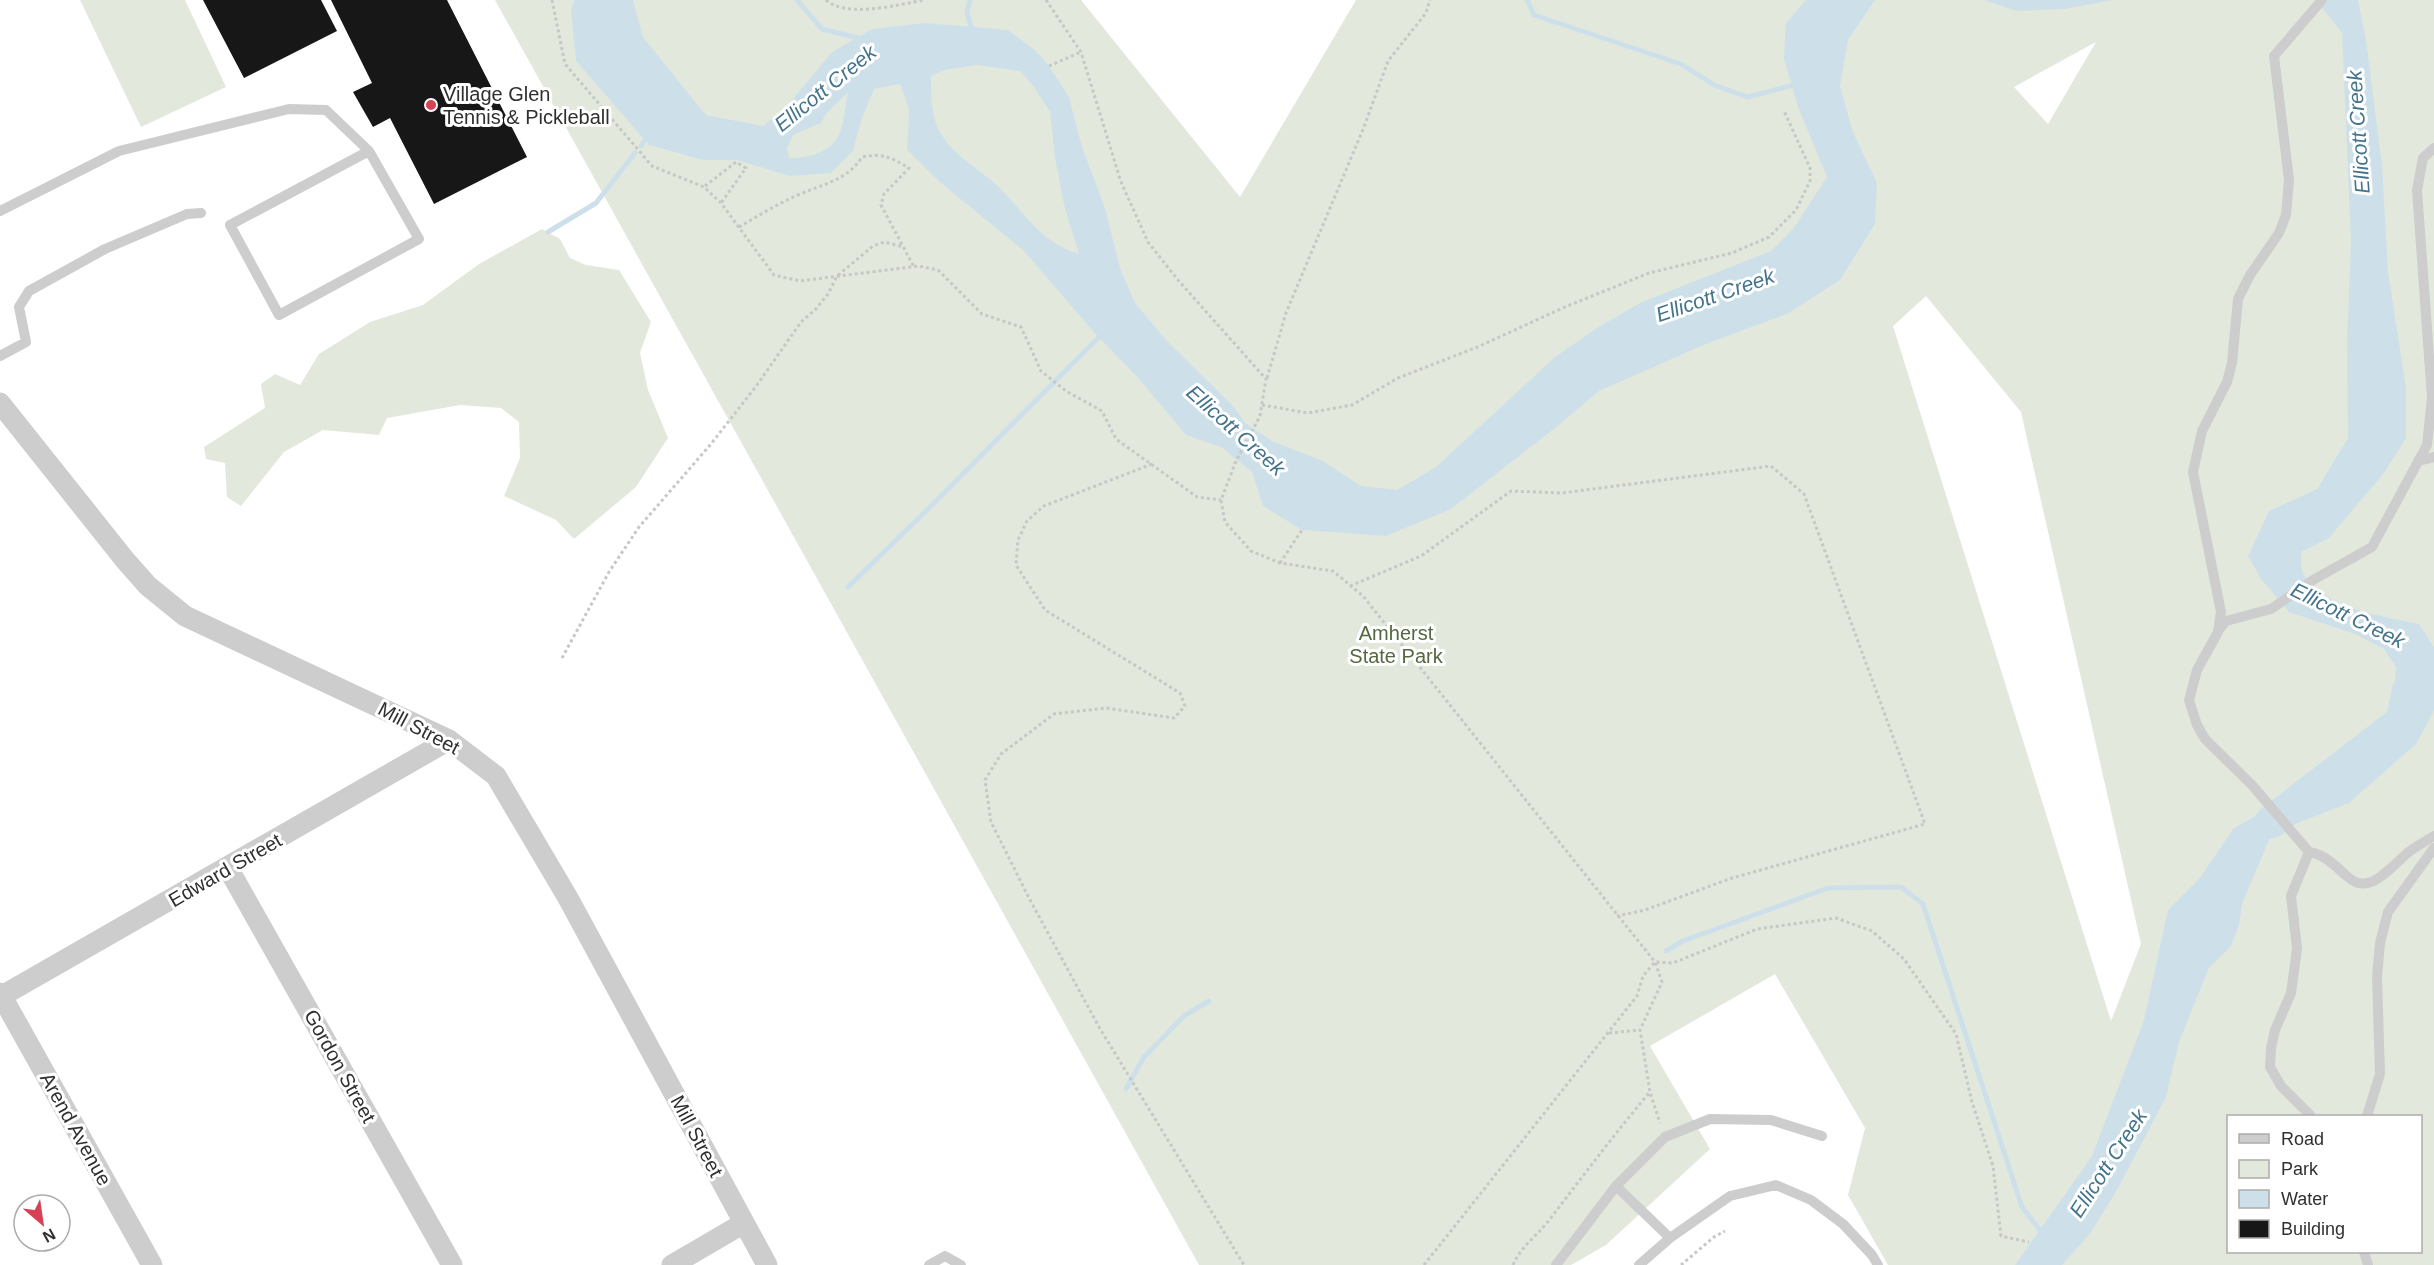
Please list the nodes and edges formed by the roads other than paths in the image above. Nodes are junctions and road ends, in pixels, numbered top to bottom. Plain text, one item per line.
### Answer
1 (2322, 0) edge
2 (2434, 148) edge
3 (369, 151) junction
4 (0, 211) edge
5 (201, 213) dead end
6 (0, 356) edge
7 (0, 403) edge
8 (2434, 457) edge
9 (2418, 460) junction
10 (2218, 632) junction
11 (448, 740) junction
12 (2434, 836) edge
13 (2434, 848) edge
14 (2309, 852) junction
15 (228, 868) junction
16 (1, 996) edge
17 (2310, 1115) edge
18 (2367, 1115) edge
19 (1822, 1136) dead end
20 (1616, 1186) junction
21 (744, 1223) junction
22 (1670, 1238) junction
23 (152, 1265) edge
24 (452, 1265) edge
25 (672, 1265) edge
26 (767, 1265) edge
27 (929, 1265) edge
28 (961, 1265) edge
29 (1556, 1265) edge
30 (1639, 1265) edge
31 (1878, 1265) edge

1 - 10 lane
2 - 9 lane
3 - 3 lane
3 - 4 lane
5 - 6 lane
7 - 11 street, Mill Street
8 - 9 lane
9 - 10 lane
10 - 14 lane
11 - 15 street, Edward Street
11 - 21 street, Mill Street
12 - 14 lane
13 - 18 lane
14 - 17 lane
15 - 16 street, Edward Street
15 - 24 street, Gordon Street
16 - 23 street, Arend Avenue
19 - 20 lane
20 - 22 lane
20 - 29 lane
21 - 25 street
21 - 26 street, Mill Street
22 - 30 lane
22 - 31 lane
27 - 28 lane

